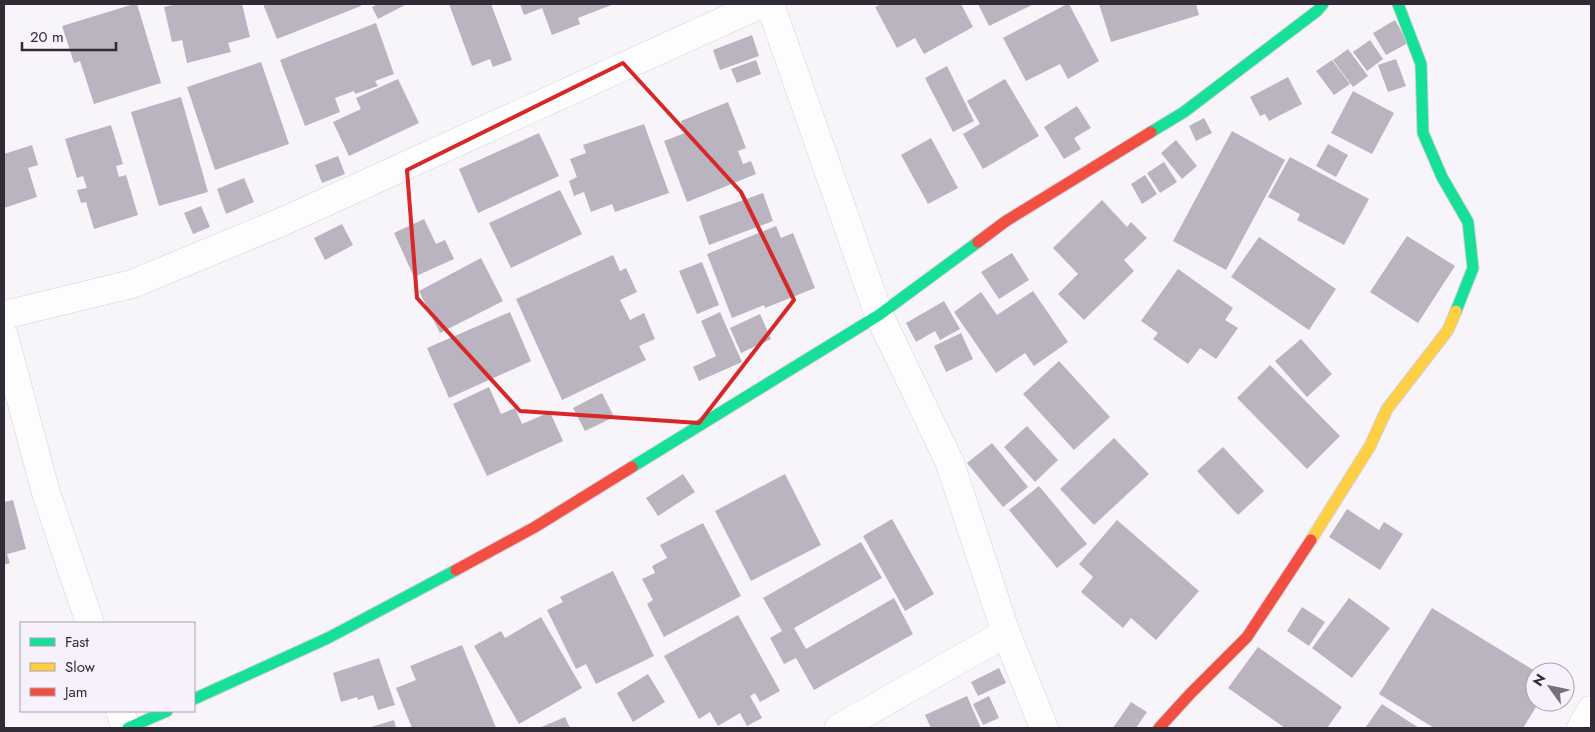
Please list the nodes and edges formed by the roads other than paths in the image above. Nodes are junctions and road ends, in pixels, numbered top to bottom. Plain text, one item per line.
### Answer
1 (760, 4) edge
2 (770, 4) edge
3 (1323, 4) edge
4 (1398, 4) edge
5 (4, 315) edge
6 (879, 315) junction
7 (4, 336) edge
8 (90, 622) edge
9 (1006, 634) junction
10 (195, 699) edge
11 (1591, 710) edge
12 (120, 712) edge
13 (165, 712) edge
14 (127, 728) edge
15 (839, 728) edge
16 (1044, 728) edge
17 (1159, 728) edge
18 (1581, 728) edge

1 - 5 street
2 - 6 street
3 - 6 street
4 - 17 street
6 - 9 street
6 - 10 street
7 - 8 street
9 - 15 street
9 - 16 street
11 - 18 street
12 - 14 street
13 - 14 street

